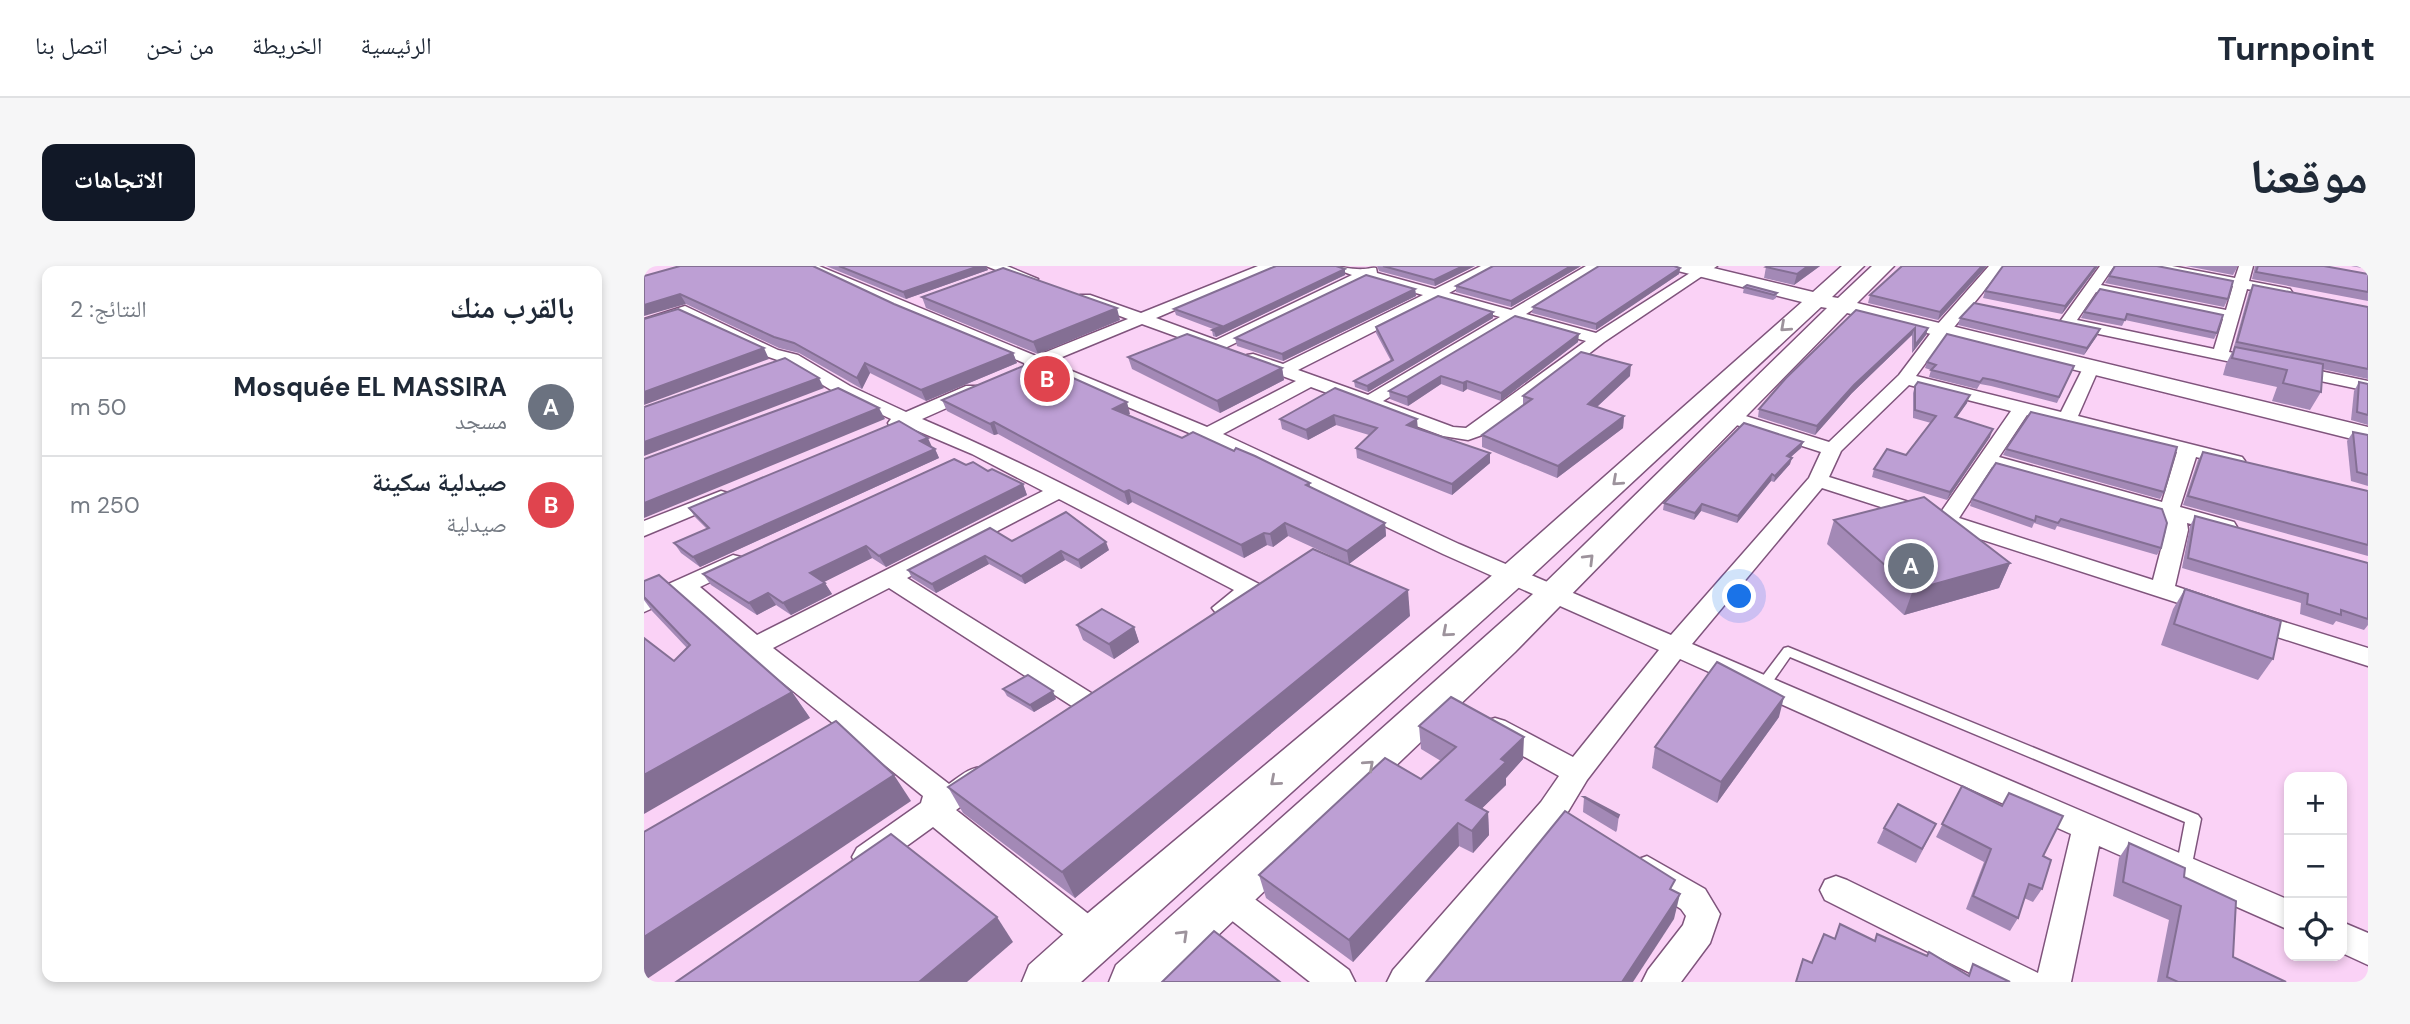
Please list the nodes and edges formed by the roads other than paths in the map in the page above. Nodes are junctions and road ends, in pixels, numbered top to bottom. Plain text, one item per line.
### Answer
1 (807, 266) edge
2 (1270, 266) edge
3 (1335, 266) edge
4 (1381, 266) edge
5 (1492, 266) edge
6 (1596, 266) edge
7 (1854, 266) edge
8 (1884, 266) edge
9 (1996, 266) edge
10 (2107, 266) edge
11 (2150, 266) edge
12 (2246, 266) edge
13 (1698, 268) edge
14 (1001, 269) edge
15 (1363, 275) junction
16 (982, 281) edge
17 (2240, 283) junction
18 (1045, 284) edge
19 (2091, 287) junction
20 (1070, 293) edge
21 (1438, 295) junction
22 (2304, 295) edge
23 (930, 299) edge
24 (1829, 302) junction
25 (904, 308) junction
26 (1514, 315) junction
27 (2231, 316) junction
28 (1144, 319) junction
29 (644, 324) edge
30 (1942, 329) junction
31 (1598, 339) junction
32 (1217, 346) junction
33 (2220, 356) junction
34 (792, 359) junction
35 (1037, 362) junction
36 (768, 368) edge
37 (2091, 368) junction
38 (1283, 371) junction
39 (1013, 372) edge
40 (1905, 379) junction
41 (1309, 381) junction
42 (989, 383) edge
43 (2368, 386) edge
44 (844, 390) junction
45 (819, 399) edge
46 (1369, 402) junction
47 (2022, 408) junction
48 (1730, 417) junction
49 (906, 419) junction
50 (2067, 420) junction
51 (881, 430) edge
52 (1208, 434) junction
53 (2368, 435) edge
54 (1832, 449) junction
55 (2188, 449) junction
56 (979, 450) junction
57 (1989, 460) junction
58 (954, 461) edge
59 (2252, 465) edge
60 (1818, 480) junction
61 (744, 487) edge
62 (1060, 490) junction
63 (2168, 511) junction
64 (1946, 521) junction
65 (644, 529) edge
66 (2248, 533) edge
67 (758, 551) edge
68 (1513, 575) junction
69 (888, 577) junction
70 (684, 585) junction
71 (2162, 591) junction
72 (1554, 593) junction
73 (644, 604) edge
74 (1196, 627) edge
75 (1676, 646) junction
76 (755, 647) junction
77 (2368, 657) edge
78 (1764, 684) junction
79 (1442, 700) junction
80 (1087, 703) edge
81 (999, 765) edge
82 (1577, 772) junction
83 (934, 810) junction
84 (2088, 827) junction
85 (1620, 853) edge
86 (2183, 869) junction
87 (845, 873) edge
88 (1836, 890) dead end
89 (1224, 895) junction
90 (2284, 913) edge
91 (1093, 939) junction
92 (2347, 939) edge
93 (2368, 949) edge
94 (1662, 981) edge
95 (1047, 982) edge
96 (1134, 982) edge
97 (1337, 982) edge
98 (1405, 982) edge
99 (2024, 982) edge
100 (2053, 982) edge

1 - 25 street
2 - 28 street
3 - 15 street
4 - 15 street
5 - 21 street
6 - 26 street
7 - 24 street
8 - 24 street
9 - 30 street
10 - 19 street
11 - 17 street
12 - 17 street
13 - 24 street
13 - 31 street
14 - 16 street
14 - 18 street
15 - 21 street
15 - 32 street
17 - 22 street
17 - 27 street
19 - 27 street
19 - 33 street
20 - 28 street
21 - 26 street
21 - 38 street
23 - 25 street
24 - 30 street
24 - 48 street
24 -> 68 street
25 - 35 street
26 - 31 street
26 - 46 street
27 - 33 street
28 - 32 street
28 - 35 street
29 - 34 street
30 - 37 street
30 - 40 street
31 - 46 street
32 - 38 street
33 - 43 street
34 - 36 street
34 - 44 street
35 - 39 street
35 - 52 street
37 - 50 street
37 - 53 street
38 - 41 street
40 - 47 street
40 - 54 street
41 - 46 street
41 - 52 street
42 - 49 street
44 - 45 street
44 - 49 street
47 - 50 street
47 - 57 street
48 - 54 street
72 -> 48 street
49 - 51 street
49 - 56 street
50 - 55 street
52 - 68 street
54 - 60 street
55 - 59 street
55 - 63 street
56 - 58 street
56 - 62 street
57 - 63 street
57 - 64 street
60 - 64 street
60 - 75 street
61 - 65 street
62 - 69 street
62 - 74 street
63 - 66 street
63 - 71 street
64 - 71 street
67 - 70 street
68 - 72 street
68 -> 91 street
69 - 76 street
69 - 80 street
70 - 73 street
70 - 76 street
71 - 77 street
72 - 75 street
72 - 79 street
75 - 78 street
75 - 82 street
76 - 83 street
78 - 84 street
78 - 86 lane
79 - 82 street
89 -> 79 street
81 - 83 street
82 - 98 street
83 - 87 street
83 - 91 street
84 - 86 street
84 - 100 street
85 - 94 street
86 - 90 street
88 - 99 street
96 -> 89 street
89 - 97 street
91 - 95 street
92 - 93 street

